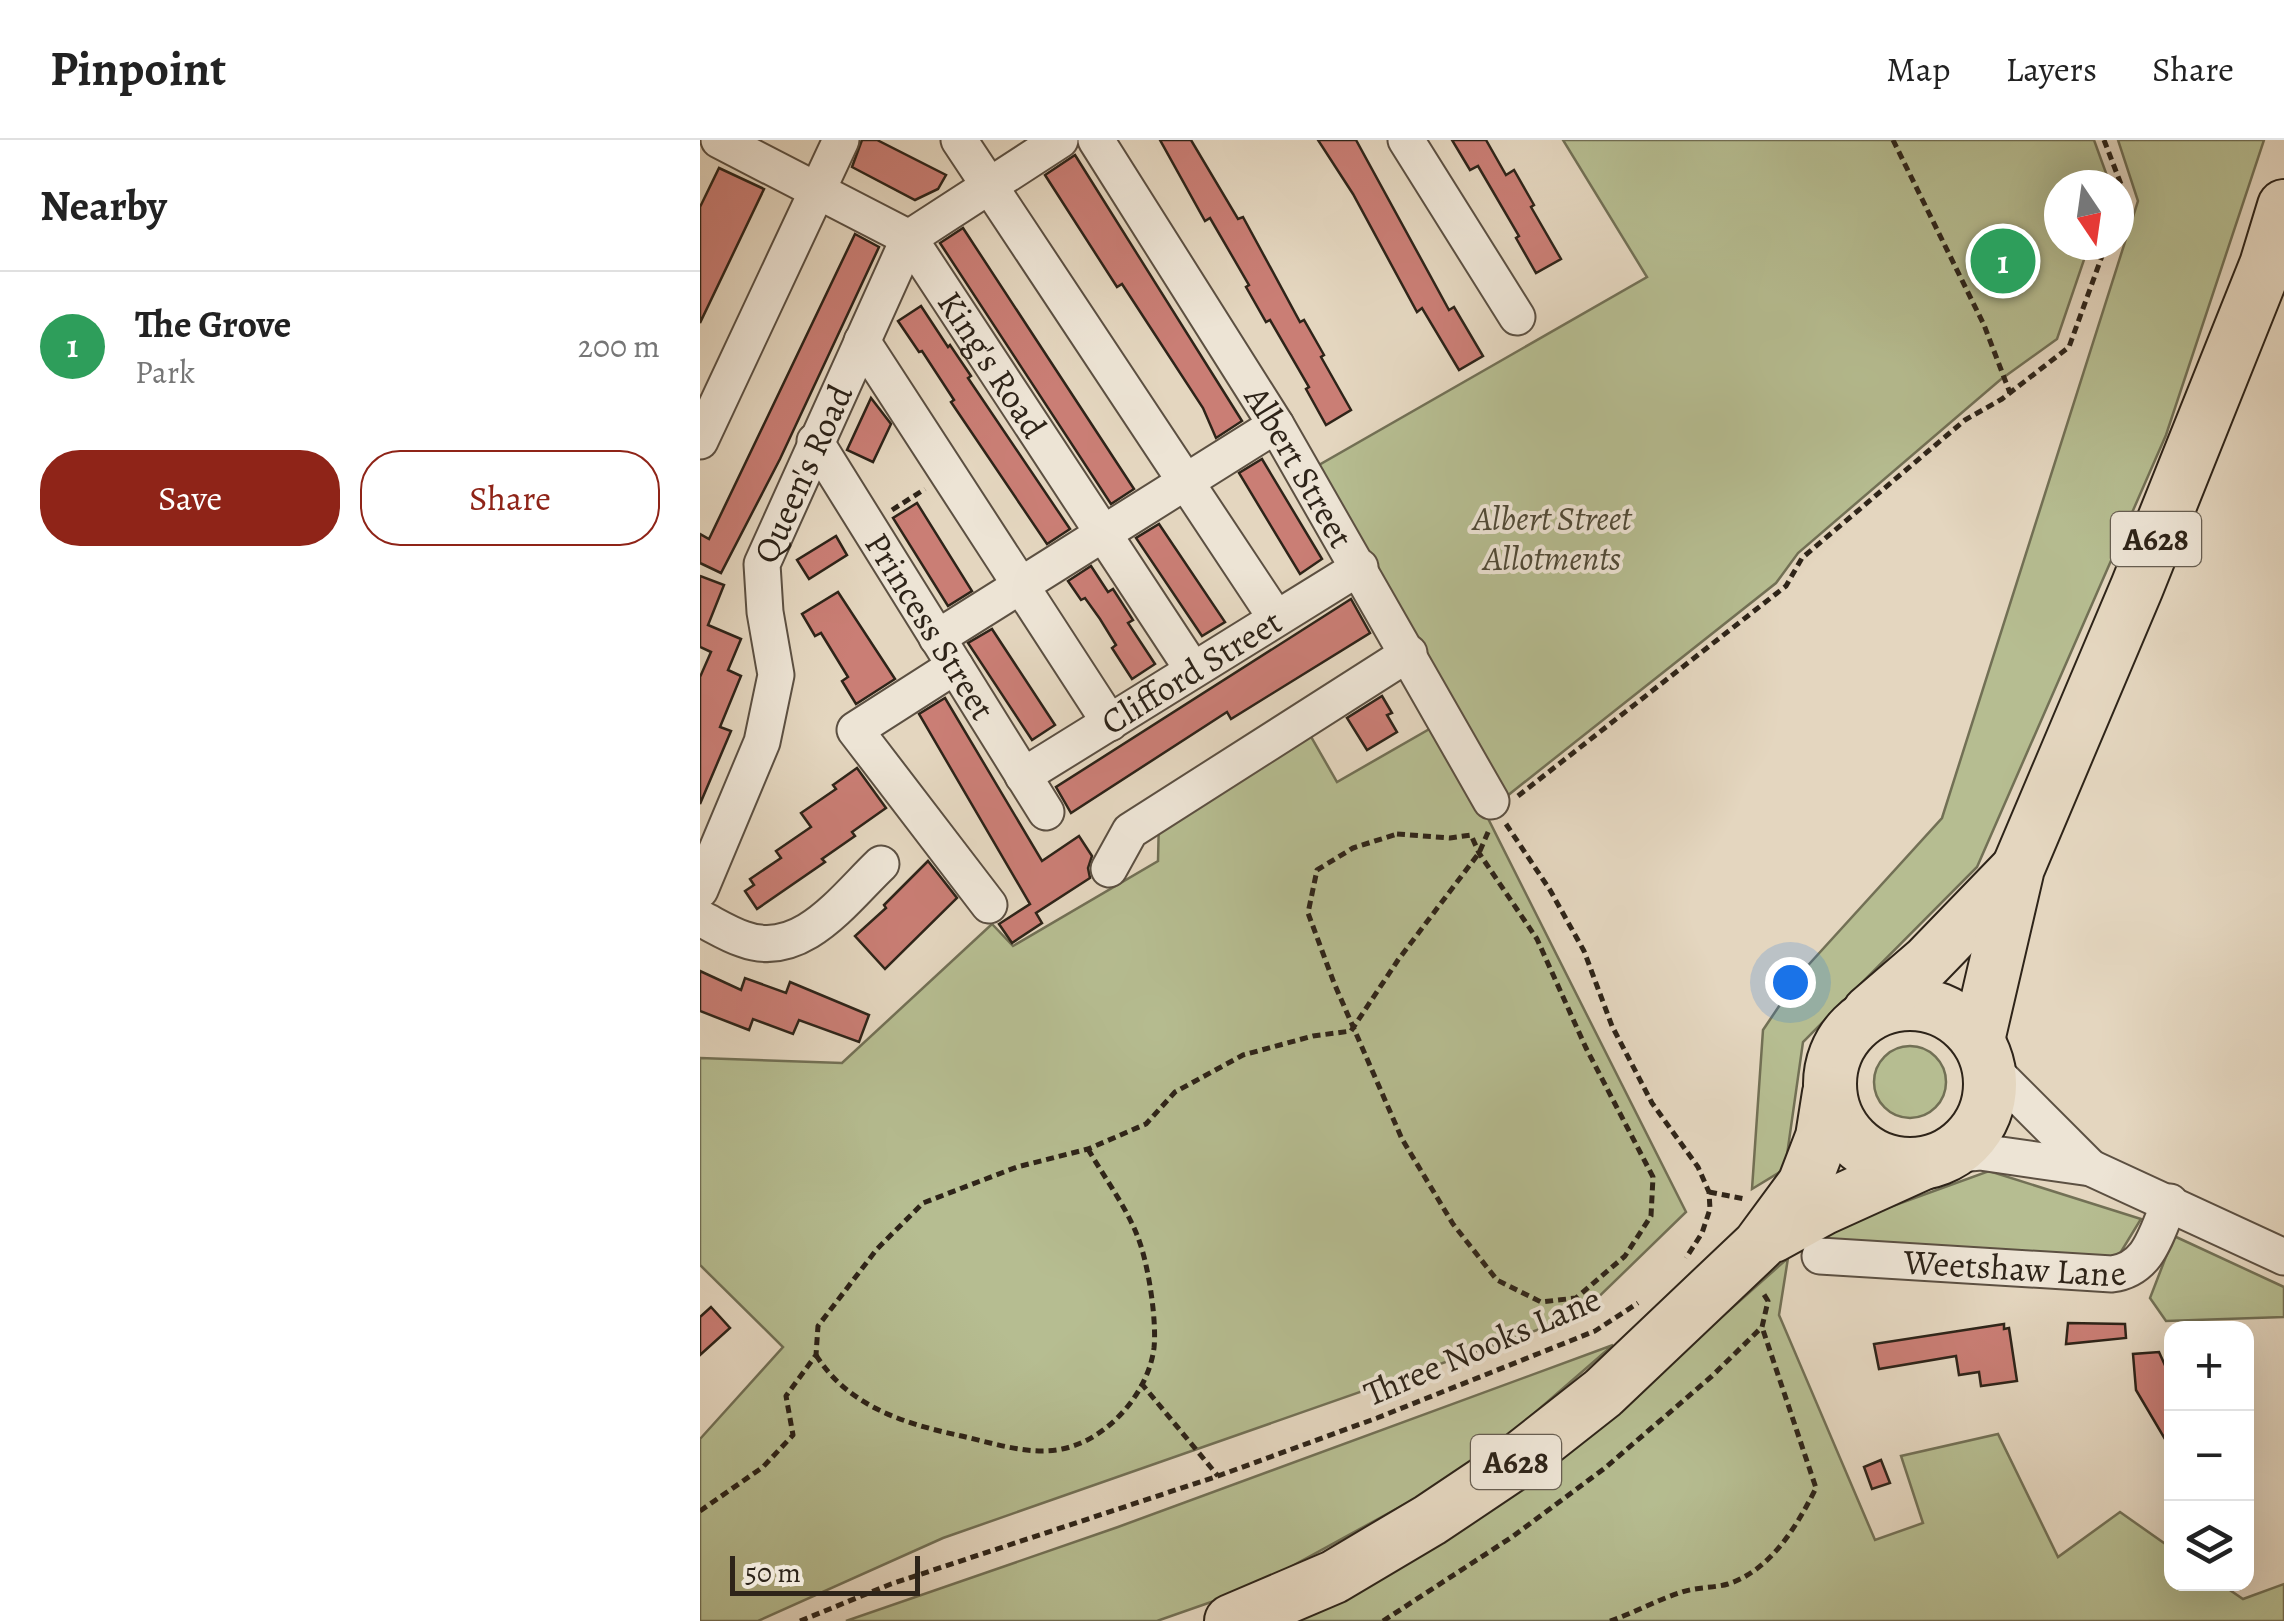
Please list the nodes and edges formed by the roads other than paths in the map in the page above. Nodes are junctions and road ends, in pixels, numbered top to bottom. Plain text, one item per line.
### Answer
1 (720, 140) edge
2 (841, 140) edge
3 (959, 140) edge
4 (1060, 140) edge
5 (1096, 140) edge
6 (1406, 140) edge
7 (990, 185) junction
8 (817, 190) junction
9 (2284, 206) edge
10 (910, 238) junction
11 (1516, 317) dead end
12 (862, 341) junction
13 (1276, 425) junction
14 (700, 442) edge
15 (815, 442) junction
16 (1184, 482) junction
17 (1105, 532) junction
18 (1360, 567) junction
19 (1021, 585) junction
20 (1276, 618) junction
21 (946, 652) junction
22 (1408, 653) junction
23 (1193, 670) junction
24 (1110, 722) junction
25 (1024, 776) junction
26 (1494, 806) road end
27 (1046, 812) dead end
28 (881, 864) dead end
29 (2018, 868) junction
30 (1110, 869) dead end
31 (700, 890) edge
32 (989, 905) dead end
33 (700, 918) edge
34 (1858, 1021) junction
35 (1984, 1053) junction
36 (1830, 1093) junction
37 (1935, 1159) junction
38 (2091, 1168) junction
39 (2170, 1202) junction
40 (1750, 1252) junction
41 (1820, 1256) dead end
42 (2284, 1257) edge
43 (1231, 1621) edge

1 - 8 street, King's Road
2 - 8 street
3 - 7 street
4 - 7 street
5 - 13 street, Albert Street
6 - 11 street
7 - 10 street
7 - 16 street
8 - 10 street, King's Road
8 - 14 street
9 - 29 highway, A628
10 - 12 street, Queen's Road
10 - 17 street, King's Road
12 - 15 street, Queen's Road
12 - 19 street
13 - 16 street
13 - 18 street, Albert Street
15 - 21 street, Princess Street
15 - 31 street, Queen's Road
16 - 17 street
16 - 20 street
17 - 19 street
17 - 23 street, King's Road
18 - 20 street, Clifford Street
18 - 22 street, Albert Street
19 - 21 street
19 - 24 street
20 - 23 street, Clifford Street
21 - 25 street, Princess Street
21 - 32 street
22 - 26 street, Albert Street
22 - 30 street
23 - 24 street, Clifford Street
24 - 25 street, Clifford Street
25 - 27 street, Princess Street
28 - 33 street
29 - 34 highway, A628
29 - 35 highway, A628
34 - 35 highway
34 - 36 highway, A628
35 - 37 highway, A628
35 - 38 street
36 - 37 highway
36 - 40 highway, A628
37 - 38 street
37 - 40 highway, A628
38 - 39 street
39 - 41 street, Weetshaw Lane
39 - 42 street
40 - 43 highway, A628

